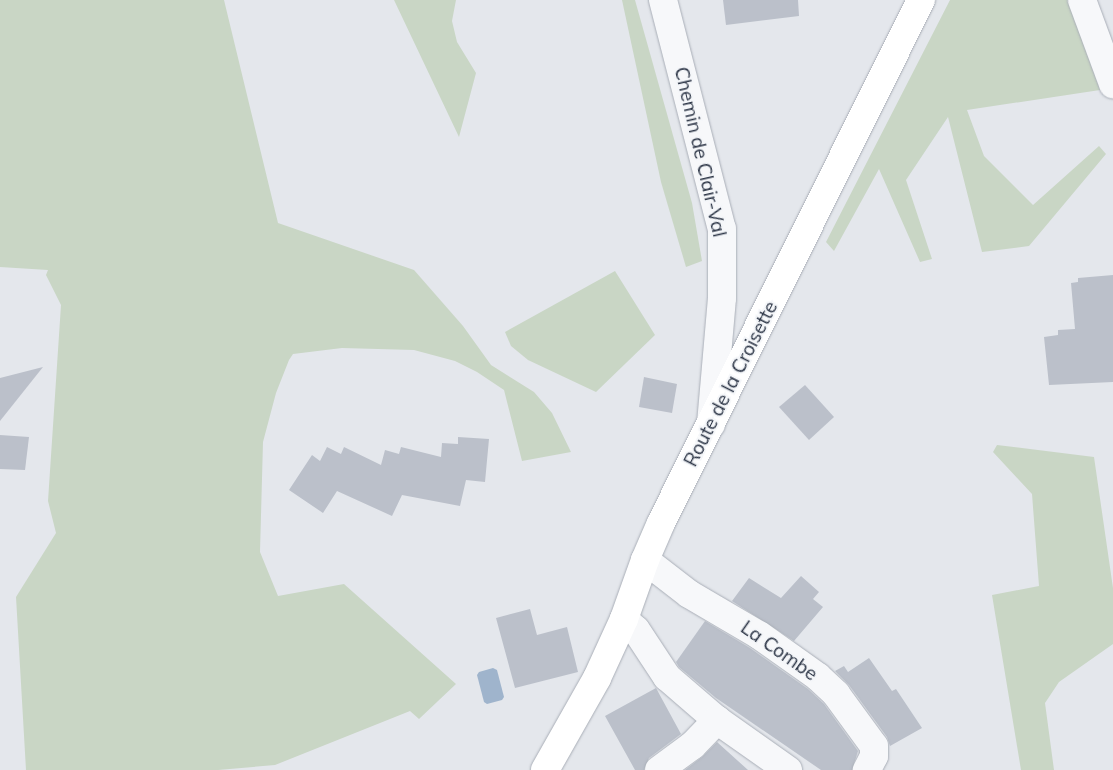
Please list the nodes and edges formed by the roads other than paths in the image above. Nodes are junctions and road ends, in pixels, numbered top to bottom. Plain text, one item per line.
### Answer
1 (663, 0) edge
2 (921, 0) edge
3 (1082, 0) edge
4 (1113, 84) edge
5 (711, 425) junction
6 (645, 560) junction
7 (624, 618) junction
8 (717, 720) junction
9 (545, 770) edge
10 (659, 770) edge
11 (788, 770) edge
12 (867, 770) edge

1 - 5 street, Chemin de Clair-Val
2 - 5 street, Route de la Croisette
3 - 4 street
5 - 6 street, Route de la Croisette
6 - 7 street, Route de la Croisette
6 - 12 street, La Combe
7 - 8 street
7 - 9 street, Route de la Croisette
8 - 10 street
8 - 11 street

